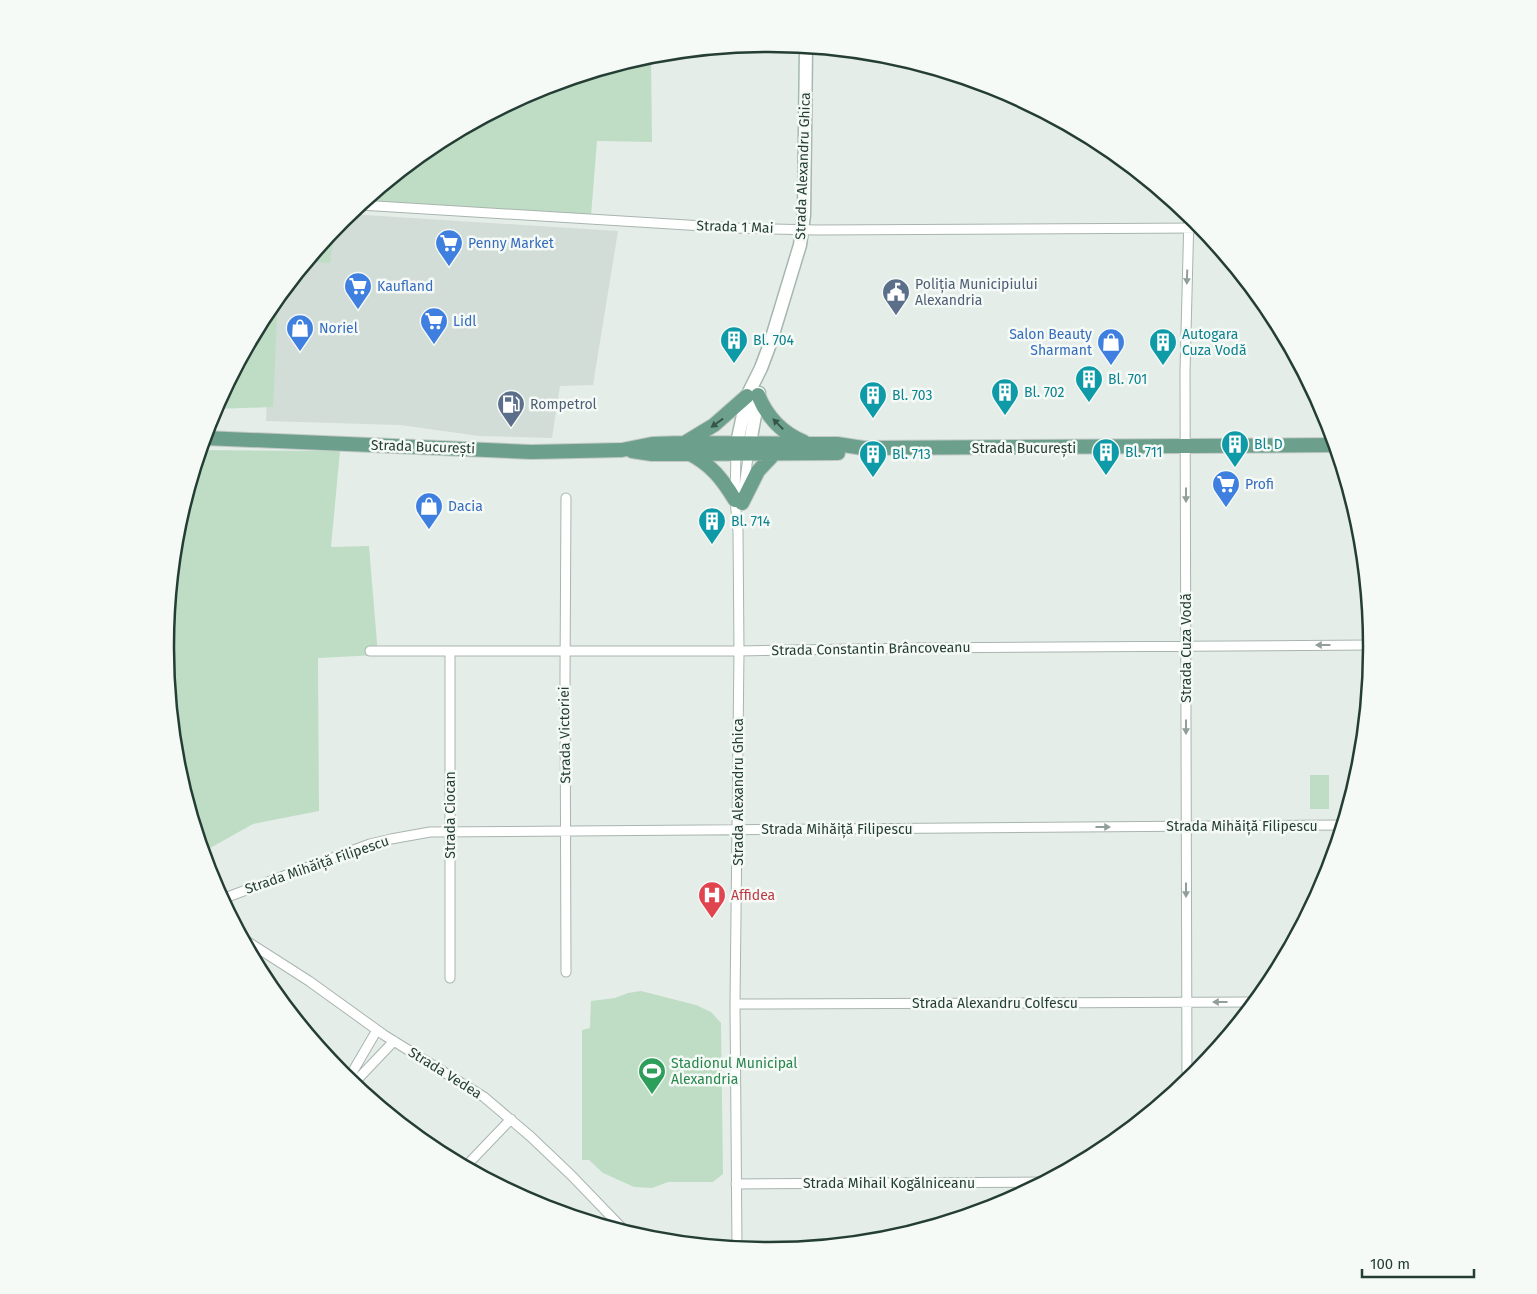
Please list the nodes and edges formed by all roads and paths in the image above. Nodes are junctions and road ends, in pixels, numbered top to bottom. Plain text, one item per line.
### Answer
1 (806, 54) edge
2 (371, 206) edge
3 (1189, 228) joint
4 (803, 230) junction
5 (753, 396) junction
6 (212, 438) edge
7 (807, 443) junction
8 (1327, 445) edge
9 (1186, 446) junction
10 (685, 448) junction
11 (743, 448) junction
12 (863, 448) junction
13 (775, 453) junction
14 (566, 498) dead end
15 (738, 506) junction
16 (1186, 645) junction
17 (1363, 645) edge
18 (370, 651) dead end
19 (450, 651) junction
20 (566, 651) junction
21 (739, 651) junction
22 (1335, 825) edge
23 (1186, 826) junction
24 (738, 830) junction
25 (566, 831) junction
26 (450, 832) junction
27 (229, 896) edge
28 (256, 947) edge
29 (566, 972) dead end
30 (450, 978) dead end
31 (1187, 1002) junction
32 (1245, 1002) edge
33 (735, 1004) junction
34 (377, 1030) junction
35 (394, 1041) junction
36 (1187, 1069) edge
37 (353, 1072) edge
38 (354, 1073) edge
39 (511, 1119) junction
40 (470, 1162) edge
41 (1026, 1182) edge
42 (736, 1184) junction
43 (616, 1221) edge
44 (737, 1240) edge

1 - 4 street, Strada Alexandru Ghica
2 - 4 street, Strada 1 Mai
3 - 4 street, Strada 1 Mai
3 -> 9 street, Strada Cuza Vodă
4 - 5 street, Strada Alexandru Ghica
7 -> 5 main road
5 -> 10 main road
5 - 11 street, Strada Alexandru Ghica
6 - 10 main road, Strada București
7 - 11 main road, Strada București
7 - 12 main road, Strada București
8 - 9 main road, Strada București
9 - 12 main road, Strada București
9 -> 16 street, Strada Cuza Vodă
10 - 11 main road, Strada București
10 - 15 main road
11 - 13 main road, Strada București
11 - 15 street, Strada Alexandru Ghica
12 - 13 main road, Strada București
13 - 15 main road
14 - 20 street, Strada Victoriei
15 - 21 street, Strada Alexandru Ghica
17 -> 16 street, Strada Constantin Brâncoveanu
16 - 21 street, Strada Constantin Brâncoveanu
16 -> 23 street, Strada Cuza Vodă
18 - 19 street, Strada Constantin Brâncoveanu
19 - 20 street, Strada Constantin Brâncoveanu
19 - 26 street, Strada Ciocan
20 - 21 street, Strada Constantin Brâncoveanu
20 - 25 street, Strada Victoriei
21 - 24 street, Strada Alexandru Ghica
22 - 23 street, Strada Mihăiță Filipescu
24 -> 23 street, Strada Mihăiță Filipescu
23 -> 31 street, Strada Cuza Vodă
24 - 25 street, Strada Mihăiță Filipescu
24 - 33 street, Strada Alexandru Ghica
25 - 26 street, Strada Mihăiță Filipescu
25 - 29 street, Strada Victoriei
26 - 27 street, Strada Mihăiță Filipescu
26 - 30 street, Strada Ciocan
28 - 34 street, Strada Vedea
32 -> 31 street, Strada Alexandru Colfescu
31 - 33 street, Strada Alexandru Colfescu
31 - 36 street, Strada Cuza Vodă
33 - 42 street, Strada Alexandru Ghica
34 - 35 street, Strada Vedea
34 - 37 street
35 - 38 street
35 - 39 street, Strada Vedea
39 - 40 street
39 - 43 street, Strada Vedea
41 - 42 street, Strada Mihail Kogălniceanu
42 - 44 street, Strada Alexandru Ghica

